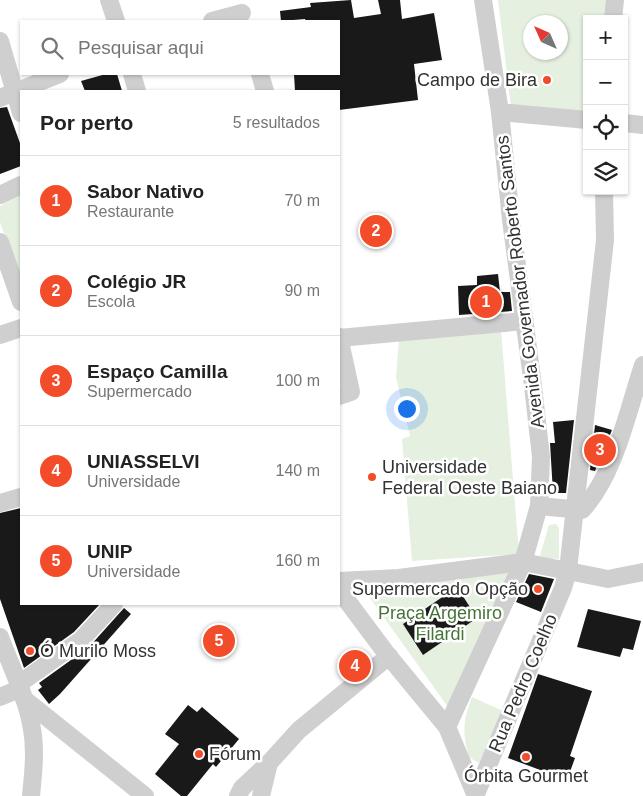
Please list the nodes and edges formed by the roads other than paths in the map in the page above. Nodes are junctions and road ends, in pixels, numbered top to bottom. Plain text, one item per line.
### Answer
1 (109, 0) edge
2 (483, 0) edge
3 (615, 0) edge
4 (242, 11) edge
5 (613, 15) edge
6 (116, 20) edge
7 (215, 20) edge
8 (0, 41) edge
9 (58, 75) edge
10 (132, 75) edge
11 (260, 75) edge
12 (22, 90) edge
13 (137, 90) edge
14 (265, 90) edge
15 (20, 91) edge
16 (8, 96) edge
17 (20, 111) edge
18 (500, 112) junction
19 (583, 120) edge
20 (628, 123) edge
21 (643, 125) edge
22 (20, 186) edge
23 (0, 194) edge
24 (604, 195) edge
25 (0, 242) edge
26 (20, 299) edge
27 (525, 321) junction
28 (20, 328) edge
29 (0, 335) edge
30 (340, 338) edge
31 (340, 347) edge
32 (643, 365) edge
33 (345, 394) edge
34 (20, 497) edge
35 (0, 503) edge
36 (539, 506) junction
37 (573, 509) junction
38 (523, 562) junction
39 (568, 570) junction
40 (643, 572) edge
41 (340, 581) edge
42 (340, 591) edge
43 (113, 605) edge
44 (0, 637) edge
45 (389, 656) junction
46 (22, 694) junction
47 (0, 697) edge
48 (447, 727) junction
49 (269, 763) junction
50 (476, 795) edge
51 (31, 796) edge
52 (145, 796) edge
53 (238, 796) edge
54 (262, 796) edge

1 - 6 street
2 - 18 street, Avenida Governador Roberto Santos
3 - 5 street
4 - 7 street
8 - 16 street
9 - 12 street
10 - 13 street
11 - 14 street
15 - 16 street
16 - 17 street
18 - 19 street
18 - 27 street, Avenida Governador Roberto Santos
20 - 21 street
22 - 23 street
24 - 37 street, Rua Pedro Coelho
25 - 26 street
27 - 30 street
27 - 36 street, Avenida Governador Roberto Santos
28 - 29 street
31 - 33 street
32 - 37 street
34 - 35 street
36 - 37 street
36 - 38 street, Avenida Governador Roberto Santos
37 - 39 street, Rua Pedro Coelho
38 - 39 street
38 - 41 street
38 - 48 street, Avenida Governador Roberto Santos
39 - 40 street
39 - 50 street, Rua Pedro Coelho
42 - 45 street
43 - 46 street
44 - 46 street
45 - 48 street
45 - 49 street
46 - 47 street
46 - 51 street
46 - 52 street
48 - 50 street
49 - 53 street
49 - 54 street

